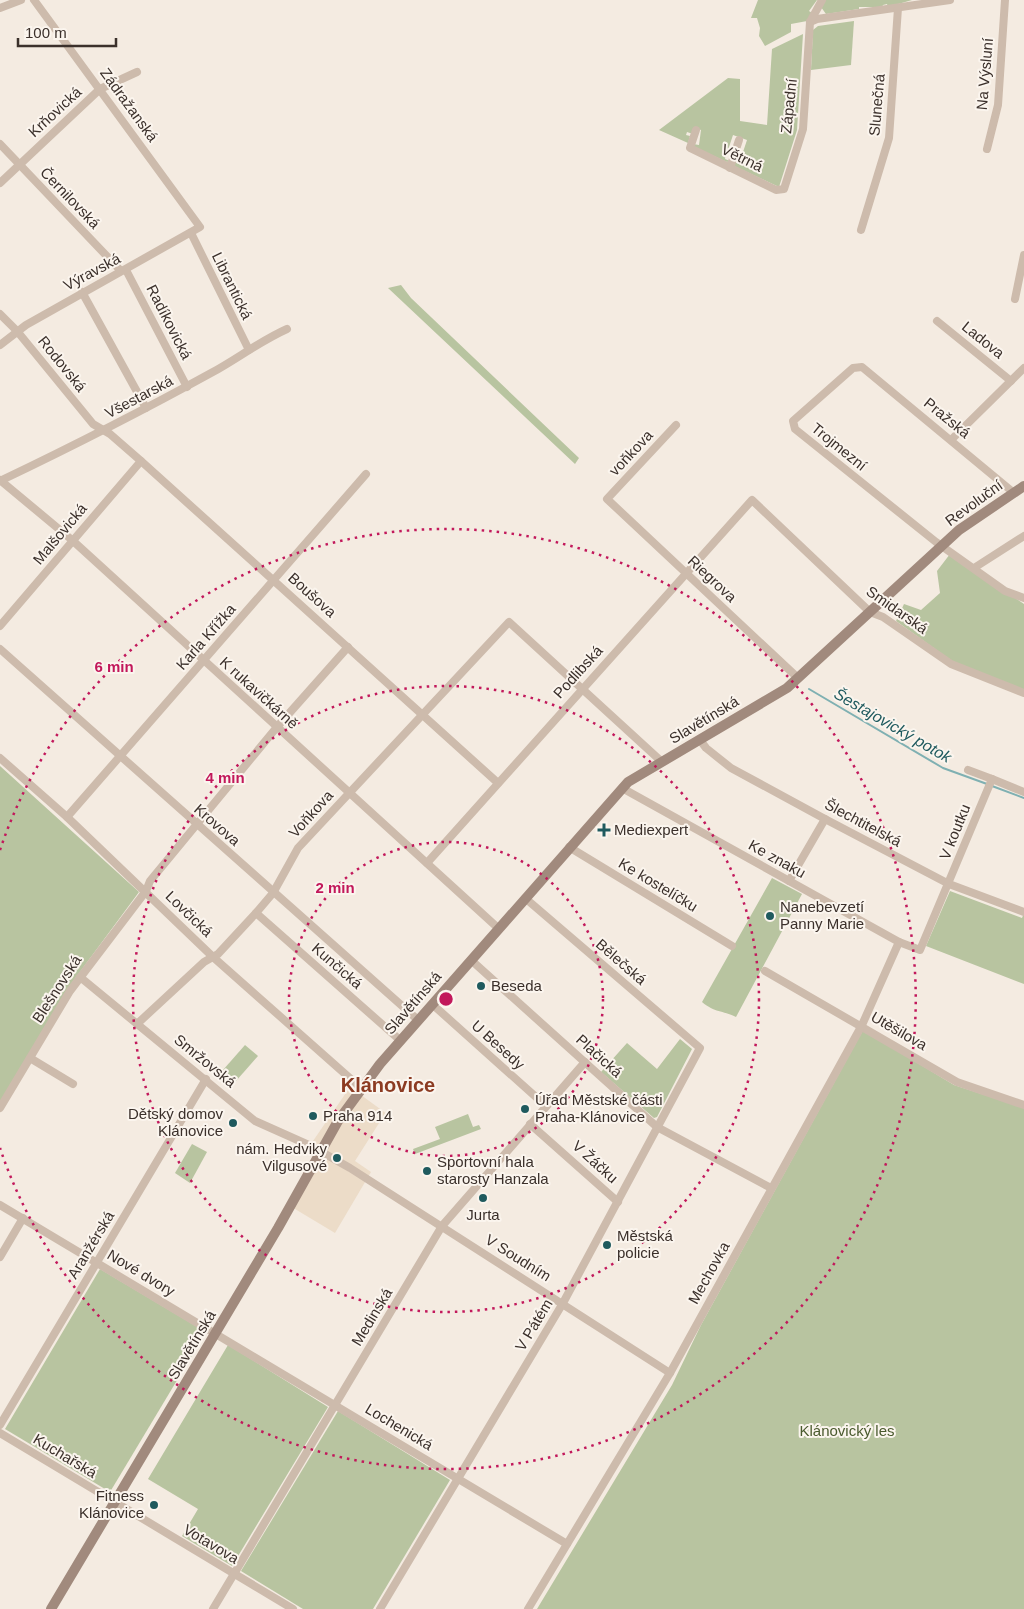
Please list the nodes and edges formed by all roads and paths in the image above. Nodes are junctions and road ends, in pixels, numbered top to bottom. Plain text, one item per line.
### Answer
1 (21, 0) edge
2 (34, 0) edge
3 (822, 0) edge
4 (950, 0) edge
5 (1005, 0) edge
6 (916, 3) edge
7 (0, 8) edge
8 (898, 8) junction
9 (810, 22) junction
10 (137, 72) dead end
11 (100, 89) junction
12 (696, 130) dead end
13 (739, 140) dead end
14 (0, 144) edge
15 (987, 149) dead end
16 (20, 165) junction
17 (730, 168) junction
18 (0, 183) edge
19 (783, 190) joint
20 (200, 227) joint
21 (861, 230) dead end
22 (191, 234) junction
23 (1024, 255) edge
24 (124, 270) junction
25 (82, 292) junction
26 (1015, 299) dead end
27 (0, 314) edge
28 (937, 321) dead end
29 (287, 328) dead end
30 (17, 331) junction
31 (0, 345) edge
32 (249, 350) junction
33 (862, 367) joint
34 (1024, 368) edge
35 (1011, 381) junction
36 (187, 387) junction
37 (146, 408) junction
38 (676, 425) dead end
39 (103, 432) junction
40 (952, 439) junction
41 (141, 461) junction
42 (366, 474) dead end
43 (0, 480) edge
44 (1024, 486) edge
45 (1014, 492) junction
46 (607, 499) joint
47 (752, 500) joint
48 (1024, 536) edge
49 (72, 540) junction
50 (943, 545) junction
51 (974, 568) junction
52 (685, 573) junction
53 (275, 580) junction
54 (1024, 598) edge
55 (870, 612) junction
56 (0, 626) edge
57 (348, 646) junction
58 (0, 649) edge
59 (203, 660) junction
60 (798, 678) junction
61 (581, 688) junction
62 (1024, 694) edge
63 (424, 714) junction
64 (277, 727) junction
65 (700, 740) junction
66 (120, 756) junction
67 (0, 758) edge
68 (662, 762) junction
69 (968, 770) dead end
70 (498, 783) junction
71 (990, 784) junction
72 (622, 788) junction
73 (1024, 792) edge
74 (349, 793) junction
75 (67, 817) junction
76 (824, 819) junction
77 (196, 825) junction
78 (569, 847) junction
79 (427, 863) junction
80 (789, 881) junction
81 (949, 884) junction
82 (146, 891) junction
83 (273, 892) junction
84 (525, 898) junction
85 (1024, 912) edge
86 (256, 913) junction
87 (498, 928) junction
88 (898, 942) junction
89 (732, 946) dead end
90 (920, 950) joint
91 (213, 957) junction
92 (471, 960) junction
93 (765, 970) dead end
94 (80, 977) junction
95 (432, 1004) junction
96 (418, 1020) junction
97 (137, 1024) junction
98 (862, 1025) junction
99 (401, 1040) junction
100 (700, 1048) joint
101 (30, 1058) junction
102 (585, 1062) junction
103 (206, 1079) junction
104 (73, 1084) dead end
105 (361, 1088) junction
106 (1024, 1105) edge
107 (546, 1106) junction
108 (0, 1108) edge
109 (530, 1124) junction
110 (657, 1127) junction
111 (321, 1151) junction
112 (350, 1168) joint
113 (771, 1188) junction
114 (618, 1202) junction
115 (0, 1205) edge
116 (23, 1218) junction
117 (442, 1226) junction
118 (0, 1258) edge
119 (97, 1262) junction
120 (563, 1303) junction
121 (216, 1334) junction
122 (670, 1373) junction
123 (336, 1405) junction
124 (0, 1425) edge
125 (0, 1433) edge
126 (458, 1479) junction
127 (115, 1502) junction
128 (567, 1544) junction
129 (234, 1574) junction
130 (51, 1609) edge
131 (213, 1609) edge
132 (293, 1609) edge
133 (380, 1609) edge
134 (528, 1609) edge

1 - 7 street
2 - 11 street, Zádražanská
3 - 9 street
4 - 6 street
5 - 15 street, Na Výsluní
6 - 8 street
8 - 9 street
8 - 21 street, Slunečná
9 - 19 street, Západní
10 - 11 street, Krňovická
11 - 16 street, Krňovická
11 - 20 street, Zádražanská
12 - 17 street, Větrná
13 - 17 street
14 - 16 street, Černilovská
16 - 18 street, Krňovická
16 - 24 street, Černilovská
17 - 19 street, Větrná
20 - 22 street, Výravská
22 - 24 street, Výravská
22 - 32 street, Librantická
23 - 26 street
24 - 25 street, Výravská
24 - 36 street, Radíkovická
25 - 30 street, Výravská
25 - 37 street
27 - 30 street, Rodovská
28 - 35 street, Ladova
29 - 32 street, Všestarská
30 - 31 street, Výravská
30 - 39 street, Rodovská
32 - 36 street, Všestarská
33 - 40 street, Pražská
33 - 50 street, Trojmezní
34 - 35 street
35 - 40 street
36 - 37 street, Všestarská
37 - 39 street, Všestarská
38 - 46 street, voňkova
39 - 41 street, Boušova
39 - 43 street, Všestarská
40 - 45 street, Pražská
41 - 49 street, Malšovická
41 - 53 street, Boušova
42 - 53 street, Karla Křížka
43 - 49 street, K rukavičkárně
44 - 45 street, Revoluční
45 - 50 street, Revoluční
46 - 52 street, Riegrova
47 - 52 street, Podlibská
47 - 55 street, Smidarská
48 - 51 street
49 - 56 street, Malšovická
49 - 59 street, K rukavičkárně
50 - 51 street
50 - 55 street, Slavětínská
51 - 54 street
52 - 60 street, Riegrova
52 - 61 street, Podlibská
53 - 57 street, Boušova
53 - 59 street, Karla Křížka
55 - 60 street, Slavětínská
55 - 62 street, Smidarská
57 - 63 street, Boušova
57 - 64 street, Blešnovská
58 - 66 street, Krovova
59 - 64 street, K rukavičkárně
59 - 66 street, Karla Křížka
60 - 65 street, Slavětínská
61 - 63 street, Voňkova
61 - 68 street
61 - 70 street, Podlibská
63 - 70 street, Boušova
63 - 74 street, Voňkova
64 - 74 street, K rukavičkárně
64 - 77 street, Blešnovská
65 - 68 street, Slavětínská
65 - 76 street, Šlechtitelská
66 - 75 street, Karla Křížka
66 - 77 street, Krovova
67 - 75 street, Lovčická
68 - 72 street, Slavětínská
69 - 71 street
70 - 79 street, Podlibská
71 - 73 street
71 - 81 street, V koutku
72 - 78 street, Slavětínská
72 - 80 street, Ke znaku
74 - 79 street, K rukavičkárně
74 - 83 street, Voňkova
75 - 82 street, Lovčická
76 - 80 street
76 - 81 street, Šlechtitelská
77 - 82 street, Blešnovská
77 - 83 street, Krovova
78 - 84 street, Slavětínská
78 - 89 street, Ke kostelíčku
79 - 87 street, K rukavičkárně
80 - 88 street, Ke znaku
81 - 85 street, Šlechtitelská
81 - 90 street, V koutku
82 - 91 street, Lovčická
82 - 94 street, Blešnovská
83 - 86 street, Voňkova
83 - 96 street, Krovova
84 - 87 street, Slavětínská
84 - 100 street, Bělečská
86 - 91 street, Voňkova
86 - 99 street, Kunčická
87 - 92 street, Slavětínská
88 - 90 street, Ke znaku
88 - 98 street, Mechovka
91 - 97 street, Voňkova
91 - 105 street, Lovčická
92 - 95 street, Slavětínská
92 - 102 street, Plačická
93 - 98 street, Utěšilova
94 - 97 street, Smržovská
94 - 101 street, Blešnovská
95 - 96 street, Slavětínská
95 - 107 street, U Besedy
96 - 99 street, Slavětínská
97 - 103 street, Smržovská
98 - 106 street, Utěšilova
98 - 113 street, Mechovka
99 - 105 street, Slavětínská
100 - 110 street, V Pátém
101 - 104 street
101 - 108 street, Blešnovská
102 - 107 street, Medinská
102 - 110 street, Plačická
103 - 111 street, Smržovská
103 - 119 street, Aranžérská
105 - 111 street, Slavětínská
107 - 109 street, Medinská
109 - 114 street, V Žáčku
109 - 117 street, Medinská
110 - 113 street, Plačická
110 - 114 street, V Pátém
111 - 112 street, Smržovská
111 - 121 street, Slavětínská
112 - 117 street, V Soudním
113 - 122 street, Mechovka
114 - 120 street, V Pátém
115 - 116 street, Nové dvory
116 - 118 street
116 - 119 street, Nové dvory
117 - 120 street, V Soudním
117 - 123 street, Medinská
119 - 121 street, Nové dvory
119 - 124 street, Aranžérská
120 - 122 street, V Soudním
120 - 126 street, V Pátém
121 - 123 street, Lochenická
121 - 127 street, Slavětínská
122 - 128 street, Mechovka
123 - 126 street, Lochenická
123 - 129 street, Medinská
125 - 127 street, Kuchařská
126 - 128 street, Lochenická
126 - 133 street, V Pátém
127 - 129 street, Votavova
127 - 130 street, Slavětínská
128 - 134 street, Mechovka
129 - 131 street, Medinská
129 - 132 street, Votavova

